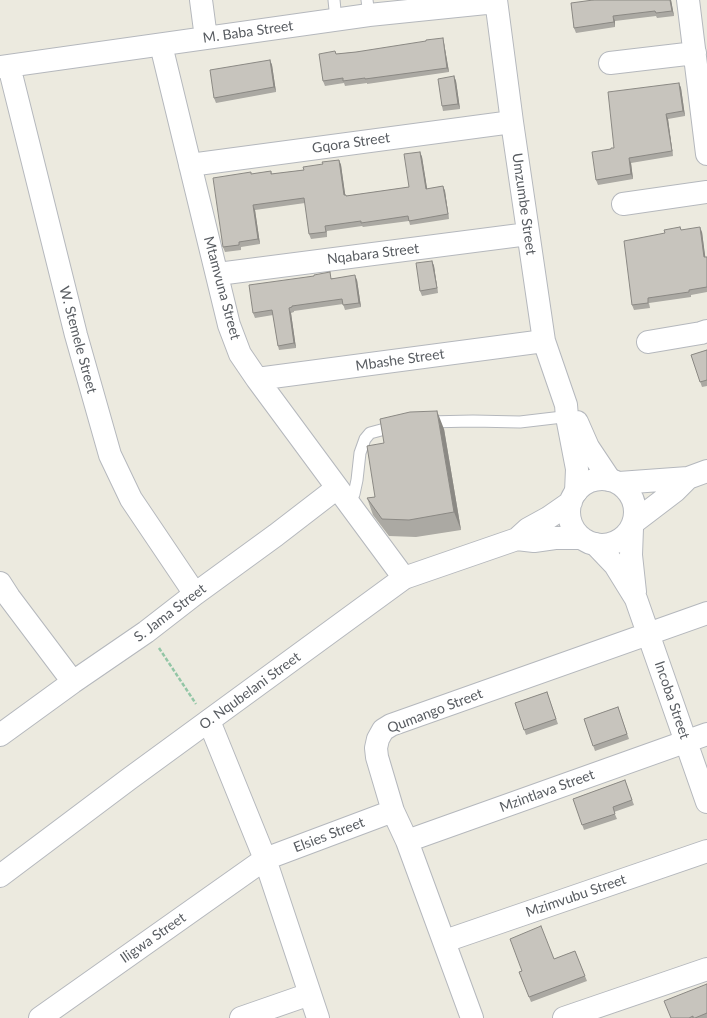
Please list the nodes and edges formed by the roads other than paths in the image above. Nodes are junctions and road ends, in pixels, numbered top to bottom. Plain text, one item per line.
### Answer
1 (201, 0) edge
2 (688, 0) edge
3 (496, 1) edge
4 (368, 8) edge
5 (335, 10) edge
6 (206, 38) junction
7 (161, 45) junction
8 (698, 46) edge
9 (610, 63) dead end
10 (4, 66) edge
11 (512, 122) junction
12 (707, 152) edge
13 (190, 165) junction
14 (707, 192) edge
15 (623, 204) dead end
16 (528, 234) junction
17 (218, 274) junction
18 (707, 331) edge
19 (544, 341) junction
20 (648, 342) dead end
21 (257, 379) junction
22 (569, 413) junction
23 (415, 423) edge
24 (402, 425) edge
25 (697, 475) edge
26 (614, 482) junction
27 (343, 496) junction
28 (573, 497) junction
29 (633, 525) junction
30 (518, 539) junction
31 (588, 541) junction
32 (404, 578) junction
33 (0, 583) edge
34 (195, 594) junction
35 (636, 599) junction
36 (707, 613) edge
37 (648, 634) junction
38 (73, 682) junction
39 (203, 714) junction
40 (707, 734) edge
41 (0, 736) edge
42 (686, 741) junction
43 (707, 802) edge
44 (393, 811) junction
45 (407, 841) junction
46 (707, 851) edge
47 (265, 859) junction
48 (0, 876) edge
49 (445, 941) junction
50 (707, 969) edge
51 (310, 994) junction
52 (40, 1018) edge
53 (241, 1018) edge
54 (318, 1018) edge
55 (472, 1018) edge
56 (564, 1018) edge

1 - 6 street
2 - 8 street
3 - 4 street, M. Baba Street
3 - 11 street, Umzumbe Street
4 - 5 street, M. Baba Street
5 - 6 street, M. Baba Street
6 - 7 street, M. Baba Street
7 - 10 street, M. Baba Street
7 - 13 street, Mtamvuna Street
8 - 9 street
8 - 12 street
10 - 34 street, W. Stemele Street
11 - 13 street, Gqora Street
11 - 16 street, Umzumbe Street
13 - 17 street, Mtamvuna Street
14 - 15 street
16 - 17 street, Nqabara Street
16 - 19 street, Umzumbe Street
17 - 21 street, Mtamvuna Street
18 - 20 street
19 - 21 street, Mbashe Street
19 - 22 street, Umzumbe Street
21 - 27 street, Mtamvuna Street
22 - 23 lane
22 - 26 street, Umzumbe Street
22 - 28 street, Umzumbe Street
24 - 27 lane
25 - 26 street
25 - 29 street
26 - 28 street
26 - 29 street
27 - 32 street, Mtamvuna Street
27 - 34 street, S. Jama Street
28 - 30 street, O. Nqubelani Street
28 - 31 street
29 - 31 street
29 - 35 street, Incoba Street
30 - 31 street, O. Nqubelani Street
30 - 32 street, O. Nqubelani Street
31 - 35 street, Incoba Street
32 - 39 street, O. Nqubelani Street
33 - 38 street
34 - 38 street, S. Jama Street
35 - 37 street, Incoba Street
36 - 37 street, Qumango Street
37 - 42 street, Incoba Street
37 - 44 street, Qumango Street
38 - 41 street, S. Jama Street
39 - 47 street
39 - 48 street, O. Nqubelani Street
40 - 42 street, Mzintlava Street
42 - 43 street, Incoba Street
42 - 45 street, Mzintlava Street
44 - 45 street, Qumango Street
44 - 47 street, Elsies Street
45 - 49 street, Qumango Street
46 - 49 street, Mzimvubu Street
47 - 51 street
47 - 52 street, Iligwa Street
49 - 55 street, Qumango Street
50 - 56 street
51 - 53 street
51 - 54 street

